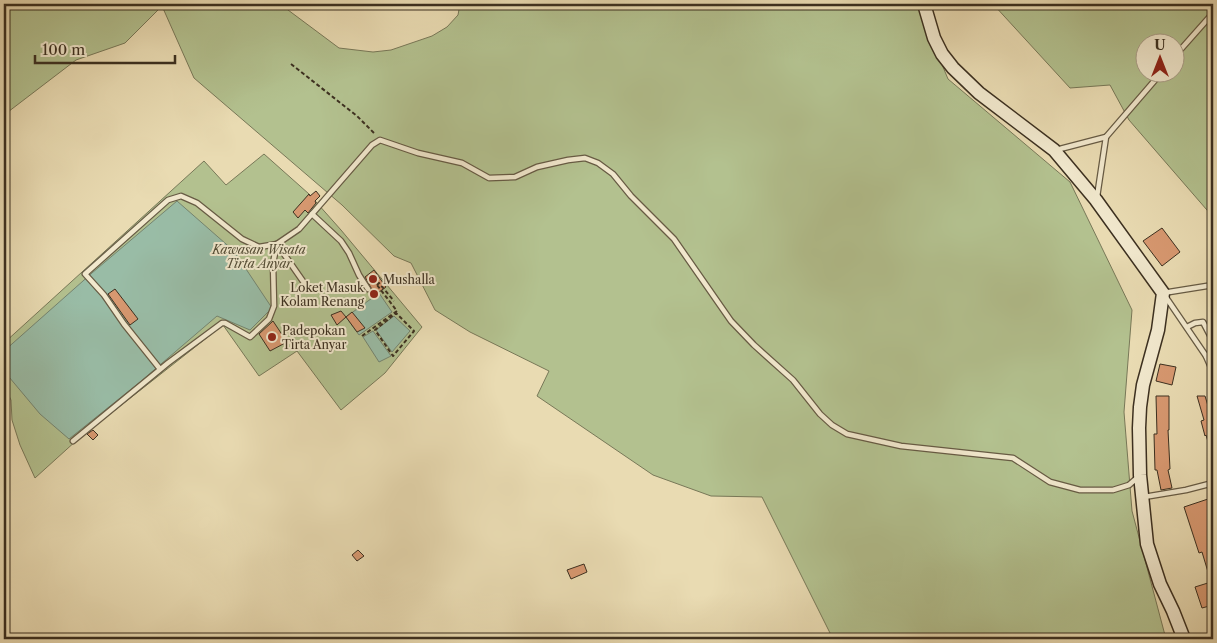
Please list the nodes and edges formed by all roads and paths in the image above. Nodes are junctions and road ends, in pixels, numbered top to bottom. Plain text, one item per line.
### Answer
1 (924, 4) edge
2 (1213, 13) edge
3 (1184, 46) edge
4 (291, 64) dead end
5 (1153, 82) edge
6 (1106, 137) junction
7 (380, 140) junction
8 (1054, 150) junction
9 (1096, 200) junction
10 (312, 214) junction
11 (278, 244) junction
12 (1213, 285) edge
13 (307, 287) dead end
14 (368, 289) dead end
15 (1163, 293) junction
16 (394, 301) dead end
17 (391, 316) junction
18 (1187, 327) junction
19 (362, 336) dead end
20 (1213, 341) edge
21 (1213, 351) edge
22 (1206, 356) junction
23 (160, 368) junction
24 (1213, 372) edge
25 (73, 441) dead end
26 (1140, 475) junction
27 (1213, 483) edge
28 (1142, 497) junction
29 (1184, 639) edge

1 - 8 main road
2 - 3 lane
4 - 7 path
5 - 6 lane
6 - 8 lane
6 - 9 lane
7 - 10 lane
7 - 26 lane
8 - 9 main road
9 - 15 main road
10 - 11 lane
10 - 14 lane
11 - 13 lane
11 - 23 lane
11 - 23 lane
12 - 15 lane
15 - 18 lane
15 - 26 main road
16 - 17 path
17 - 17 path
17 - 19 path
18 - 20 lane
18 - 22 lane
21 - 22 lane
22 - 24 lane
23 - 25 lane
26 - 28 main road
27 - 28 lane
28 - 29 main road

